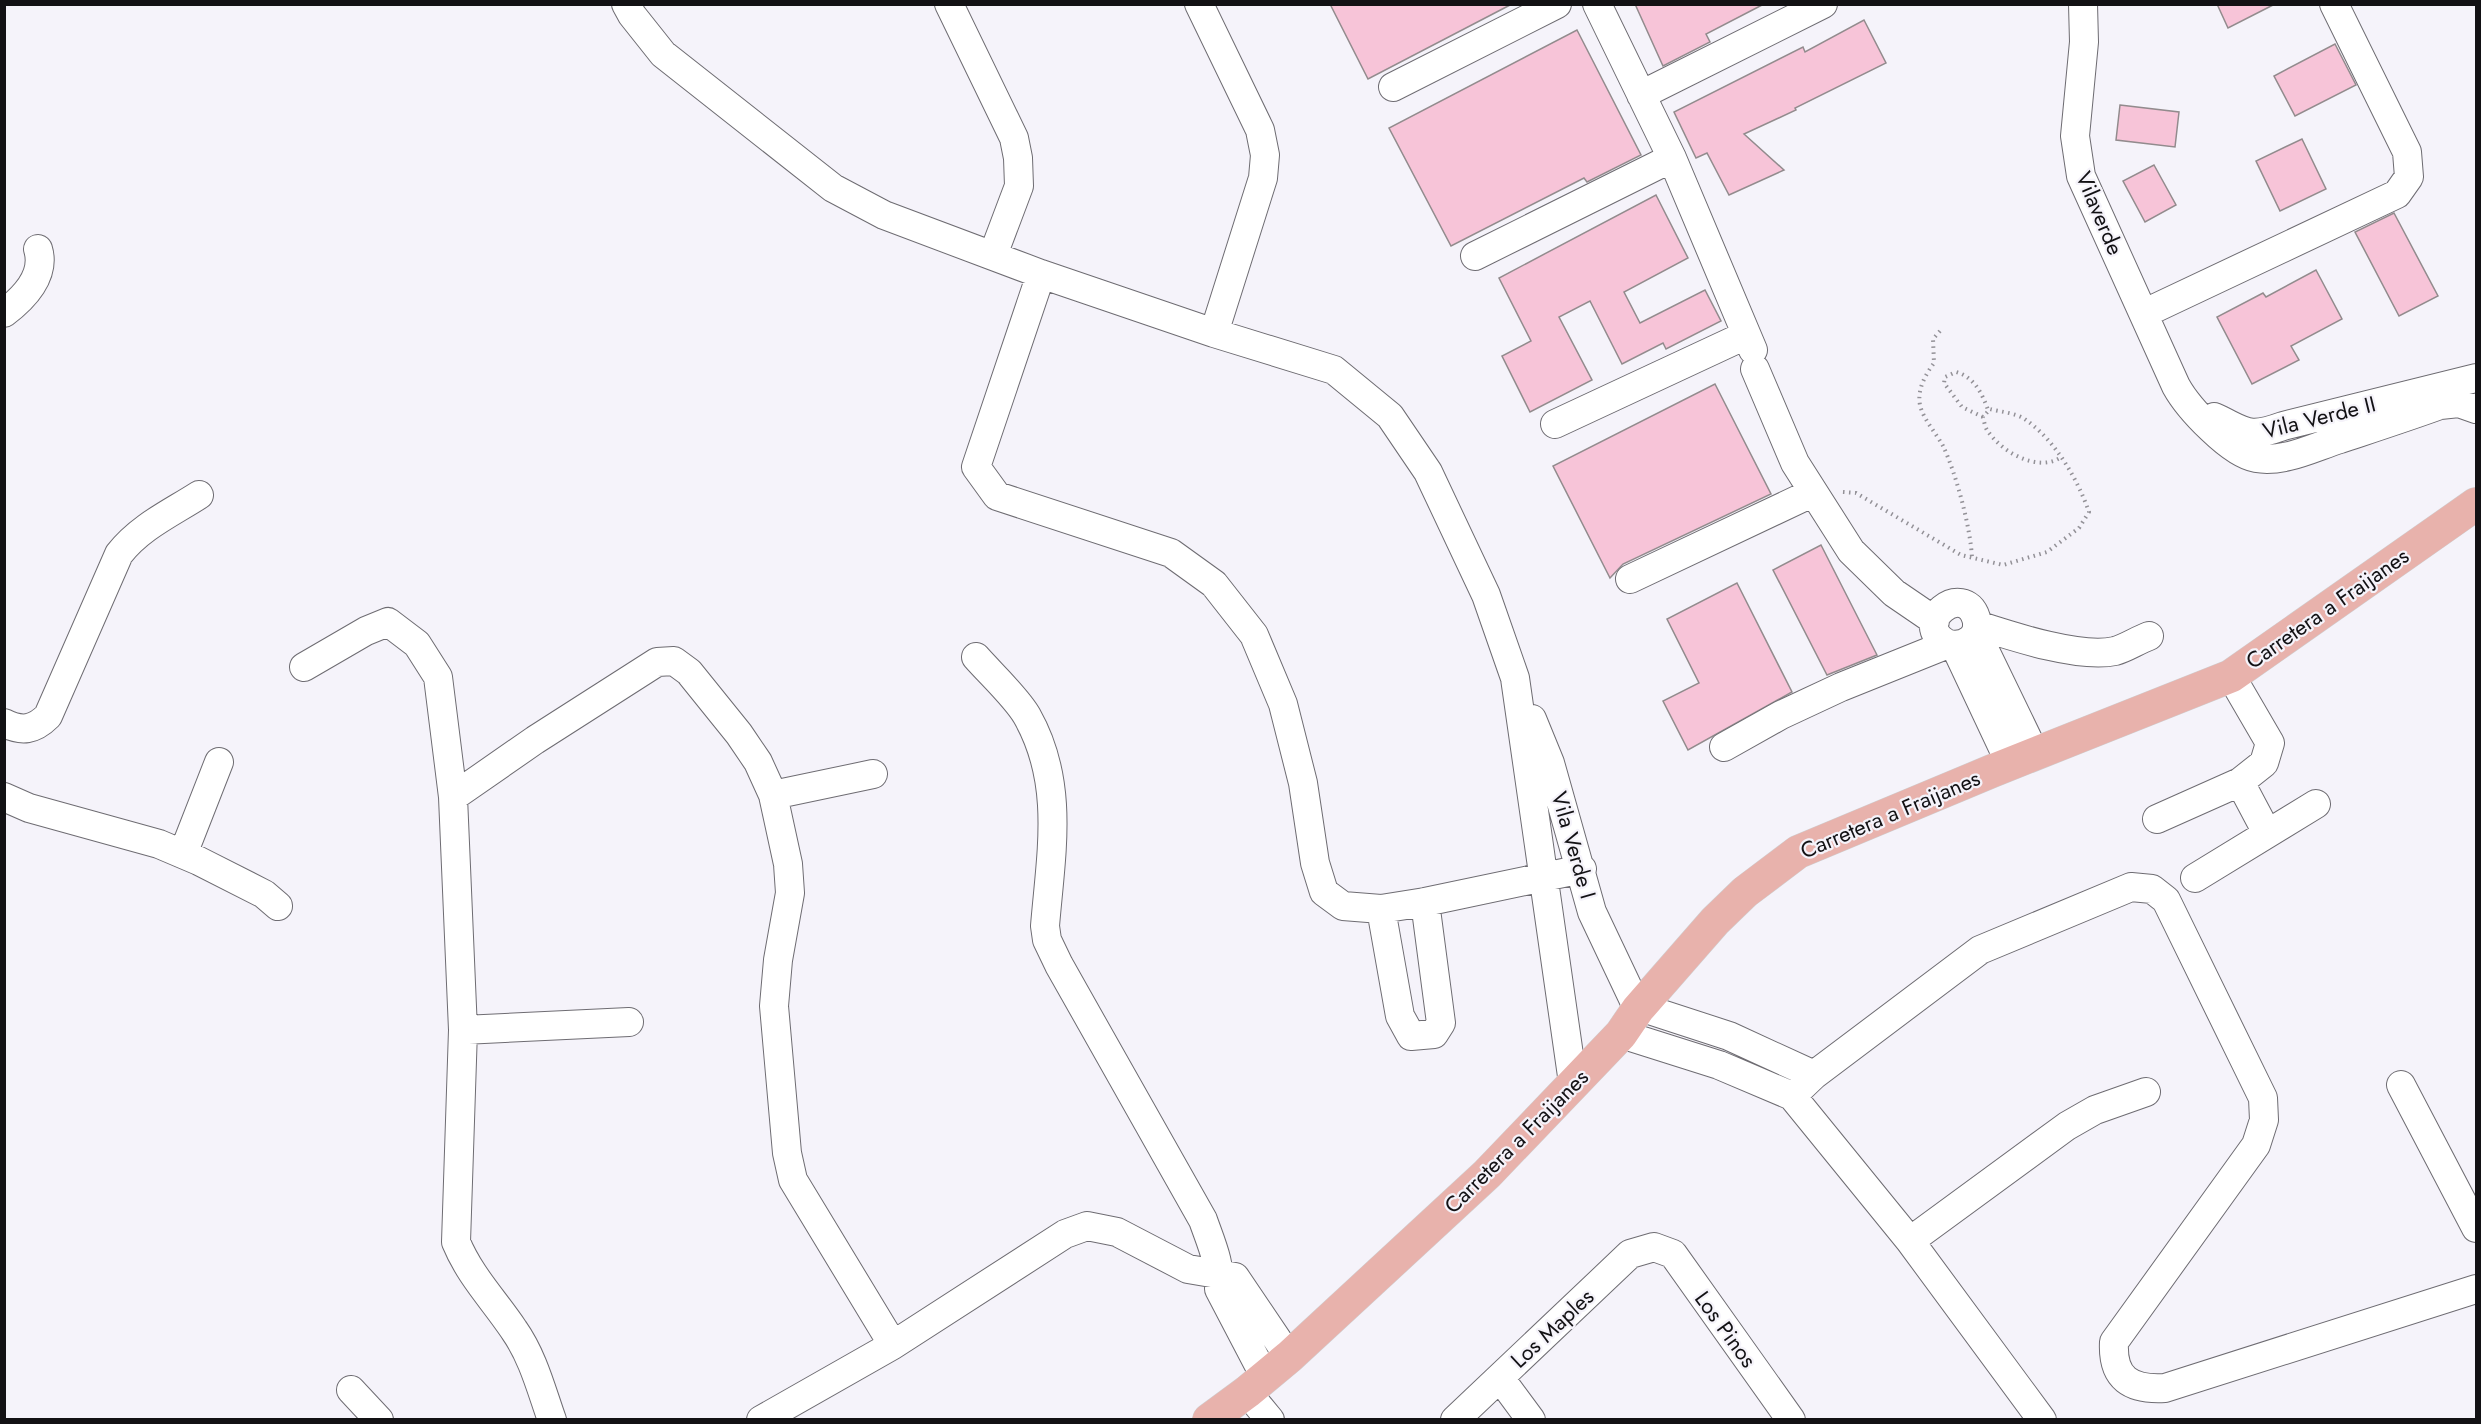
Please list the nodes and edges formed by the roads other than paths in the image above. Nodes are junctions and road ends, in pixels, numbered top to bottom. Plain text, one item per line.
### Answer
1 (626, 4) edge
2 (949, 4) edge
3 (1199, 4) edge
4 (1557, 4) edge
5 (1597, 4) edge
6 (1823, 4) edge
7 (2083, 4) edge
8 (2334, 4) edge
9 (1393, 87) dead end
10 (1641, 94) junction
11 (1672, 158) junction
12 (38, 249) dead end
13 (993, 255) junction
14 (1475, 256) dead end
15 (1041, 274) junction
16 (4, 313) edge
17 (2145, 313) junction
18 (1214, 333) junction
19 (1751, 351) junction
20 (2476, 378) edge
21 (2190, 407) junction
22 (2476, 409) edge
23 (1555, 424) dead end
24 (199, 495) dead end
25 (1815, 497) junction
26 (2476, 504) edge
27 (1630, 579) dead end
28 (1958, 634) junction
29 (2149, 636) dead end
30 (975, 657) dead end
31 (304, 667) dead end
32 (2231, 676) junction
33 (1515, 678) junction
34 (4, 723) edge
35 (1724, 747) dead end
36 (2022, 758) junction
37 (219, 762) dead end
38 (873, 774) dead end
39 (2240, 782) junction
40 (773, 795) junction
41 (4, 797) edge
42 (453, 797) junction
43 (2316, 804) dead end
44 (2157, 819) dead end
45 (2267, 833) junction
46 (183, 854) junction
47 (1582, 869) junction
48 (1545, 876) junction
49 (2195, 878) dead end
50 (1425, 902) junction
51 (278, 906) dead end
52 (1381, 909) junction
53 (1633, 1017) junction
54 (629, 1022) dead end
55 (463, 1030) junction
56 (1814, 1075) junction
57 (1573, 1083) junction
58 (2401, 1085) dead end
59 (2146, 1092) dead end
60 (1792, 1096) junction
61 (2476, 1228) edge
62 (1910, 1241) junction
63 (1654, 1247) joint
64 (1220, 1275) junction
65 (2476, 1289) edge
66 (893, 1345) junction
67 (1500, 1378) junction
68 (351, 1390) dead end
69 (1244, 1395) edge
70 (379, 1419) edge
71 (552, 1419) edge
72 (761, 1419) edge
73 (1270, 1419) edge
74 (1455, 1419) edge
75 (1531, 1419) edge
76 (1791, 1419) edge
77 (2042, 1419) edge

1 - 13 street
2 - 13 street
3 - 18 street
4 - 9 street
5 - 10 street
6 - 10 street
7 - 17 street, Vilaverde
8 - 17 street
10 - 11 street
11 - 14 street
11 - 19 street
12 - 16 street
13 - 15 street
15 - 18 street
15 - 52 street
17 - 21 street, Vilaverde
18 - 33 street
19 - 23 street
19 - 25 street
20 - 21 street, Vila Verde II
21 - 22 street, Vila Verde II
24 - 34 street
25 - 27 street
25 - 28 street
26 - 32 main road, Carretera a Fraijanes
28 - 29 street
28 - 35 street
28 - 36 street
30 - 64 street
31 - 42 street
32 - 36 main road, Carretera a Fraijanes
32 - 39 street
33 - 47 street, Vila Verde I
33 - 48 street
36 - 53 main road, Carretera a Fraijanes
37 - 46 street
38 - 40 street
39 - 44 street
39 - 45 street
40 - 42 street
40 - 66 street
41 - 46 street
42 - 55 street
43 - 45 street
45 - 49 street
46 - 51 street
47 - 48 street
47 - 53 street, Vila Verde I
48 - 50 street
48 - 57 street
50 - 52 street
50 - 52 street
53 - 56 street
53 - 57 main road, Carretera a Fraijanes
53 - 60 street
54 - 55 street
55 - 71 street
56 - 60 street
56 - 65 street
57 - 69 main road, Carretera a Fraijanes
58 - 61 street
59 - 62 street
60 - 62 street
62 - 77 street
63 - 67 street, Los Maples
63 - 76 street, Los Pinos
64 - 66 street
64 - 69 street
66 - 72 street
67 - 74 street, Los Maples
67 - 75 street
68 - 70 street
69 - 73 street

